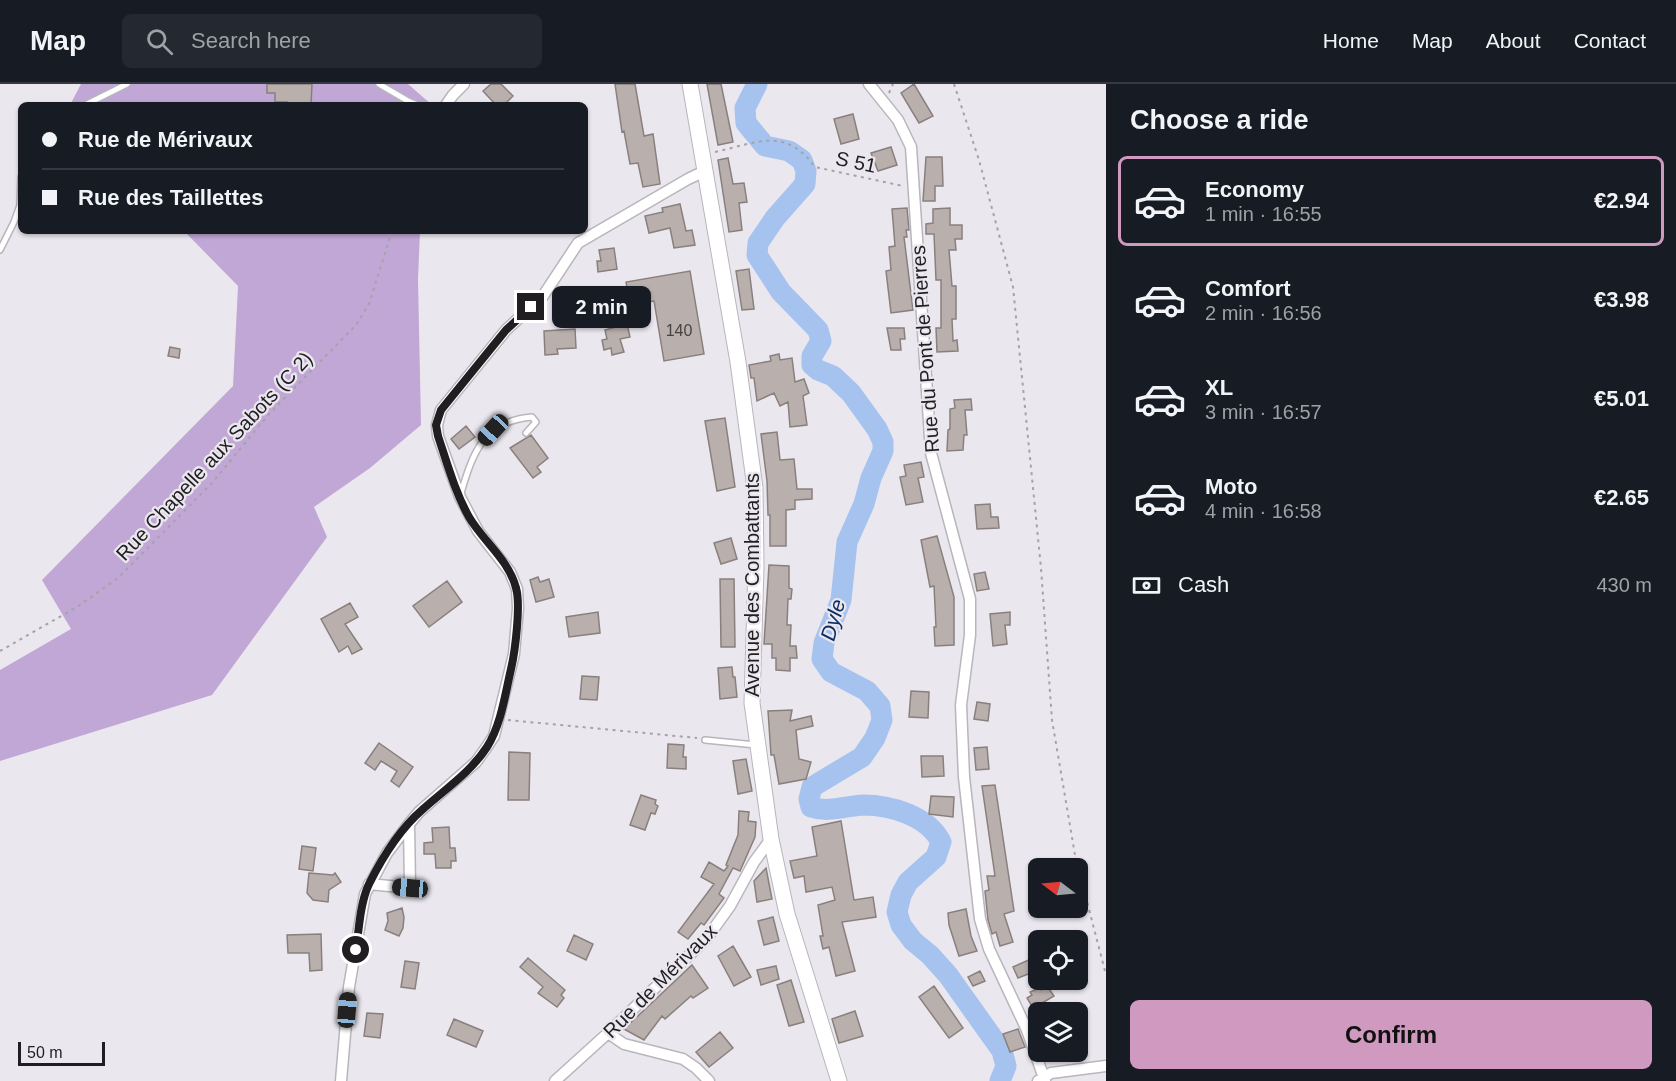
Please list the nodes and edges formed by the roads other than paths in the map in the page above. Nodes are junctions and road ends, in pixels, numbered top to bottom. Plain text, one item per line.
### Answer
1 (127, 84) edge
2 (379, 84) edge
3 (464, 84) edge
4 (690, 84) edge
5 (869, 84) edge
6 (91, 102) edge
7 (410, 102) edge
8 (449, 102) edge
9 (703, 163) junction
10 (18, 211) edge
11 (0, 250) edge
12 (526, 433) dead end
13 (460, 497) junction
14 (705, 740) road end
15 (758, 745) junction
16 (409, 824) junction
17 (771, 839) junction
18 (369, 884) junction
19 (608, 1033) junction
20 (1106, 1066) edge
21 (1042, 1079) edge
22 (341, 1081) edge
23 (555, 1081) edge
24 (709, 1081) edge
25 (839, 1081) edge

1 - 6 lane
2 - 7 lane
3 - 8 street
4 - 9 main road, Avenue des Combattants
5 - 21 street, Rue du Pont de Pierres
9 - 13 street
9 - 15 main road, Avenue des Combattants
10 - 11 lane
12 - 13 lane
13 - 16 street
14 - 15 lane
15 - 17 main road, Avenue des Combattants
16 - 18 street
16 - 18 street
17 - 19 street, Rue de Mérivaux
17 - 25 main road, Avenue des Combattants
18 - 22 street
19 - 23 street, Rue de Mérivaux
19 - 24 street
20 - 21 street

